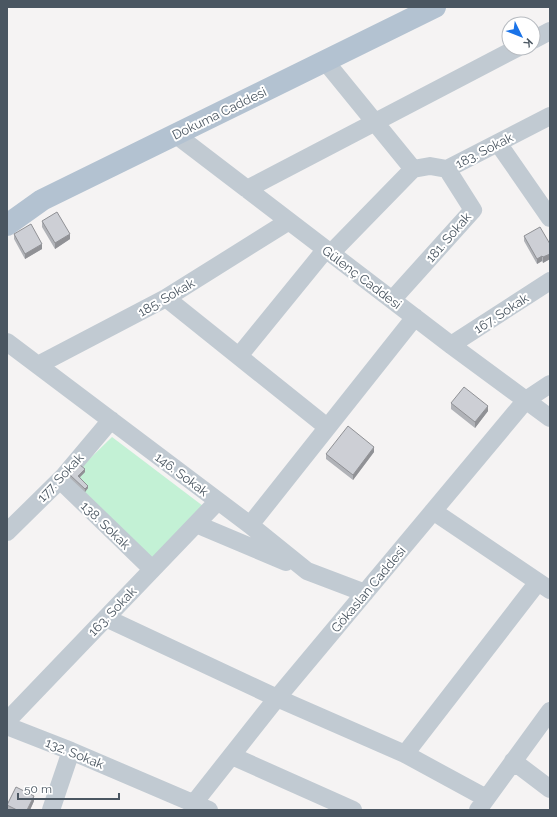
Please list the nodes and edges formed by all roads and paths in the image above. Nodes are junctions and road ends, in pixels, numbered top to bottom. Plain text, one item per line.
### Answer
1 (435, 7) edge
2 (550, 31) edge
3 (541, 36) edge
4 (502, 56) edge
5 (325, 61) junction
6 (550, 116) edge
7 (374, 123) junction
8 (175, 134) junction
9 (498, 143) junction
10 (413, 169) junction
11 (447, 169) junction
12 (247, 189) junction
13 (550, 218) edge
14 (289, 221) junction
15 (7, 225) edge
16 (329, 251) junction
17 (550, 281) edge
18 (166, 298) junction
19 (392, 300) junction
20 (414, 317) junction
21 (7, 342) edge
22 (451, 344) junction
23 (239, 356) junction
24 (38, 365) junction
25 (550, 384) edge
26 (526, 400) junction
27 (550, 418) edge
28 (111, 420) junction
29 (327, 427) junction
30 (60, 480) junction
31 (218, 501) junction
32 (433, 511) junction
33 (196, 524) junction
34 (250, 525) junction
35 (7, 532) edge
36 (152, 569) junction
37 (307, 571) junction
38 (544, 586) edge
39 (365, 593) junction
40 (106, 618) junction
41 (277, 698) junction
42 (550, 711) edge
43 (7, 722) edge
44 (7, 726) edge
45 (71, 751) junction
46 (405, 754) junction
47 (232, 756) junction
48 (513, 761) junction
49 (550, 789) edge
50 (482, 804) edge
51 (201, 807) edge
52 (51, 810) edge
53 (353, 810) edge

1 - 5 main road, Dokuma Caddesi
2 - 3 street
4 - 7 street
5 - 7 street
5 - 8 main road, Dokuma Caddesi
6 - 9 street, 183. Sokak
7 - 10 street
7 - 12 street
8 - 12 street, Gülenç Caddesi
8 - 15 main road, Dokuma Caddesi
9 - 11 street, 183. Sokak
9 - 13 street
10 - 11 street, 183. Sokak
10 - 16 street
11 - 19 street, 181. Sokak
12 - 14 street, Gülenç Caddesi
14 - 16 street, Gülenç Caddesi
14 - 18 street, 185. Sokak
16 - 19 street, Gülenç Caddesi
16 - 23 street
17 - 22 street, 167. Sokak
18 - 23 street
18 - 24 street, 185. Sokak
19 - 20 street, Gülenç Caddesi
20 - 22 street, Gülenç Caddesi
20 - 29 street
21 - 24 street, 146. Sokak
22 - 26 street, Gülenç Caddesi
23 - 29 street
24 - 28 street, 146. Sokak
25 - 26 street, Gökaslan Caddesi
26 - 27 street, Gülenç Caddesi
26 - 32 street, Gökaslan Caddesi
28 - 30 street, 177. Sokak
28 - 31 street, 146. Sokak
29 - 34 street
30 - 35 street, 177. Sokak
30 - 36 street, 138. Sokak
31 - 33 street, 163. Sokak
31 - 34 street, 146. Sokak
32 - 38 street
32 - 39 street, Gökaslan Caddesi
33 - 36 street, 163. Sokak
33 - 37 street
34 - 37 street, 146. Sokak
36 - 40 street, 163. Sokak
37 - 39 street, 146. Sokak
38 - 46 street
39 - 41 street, Gökaslan Caddesi
40 - 41 street
40 - 43 street, 163. Sokak
41 - 46 street
41 - 47 street, Gökaslan Caddesi
42 - 48 street
44 - 45 street, 132. Sokak
45 - 51 street, 132. Sokak
45 - 52 street
46 - 50 street
47 - 51 street, Gökaslan Caddesi
47 - 53 street
48 - 49 street
48 - 50 street

